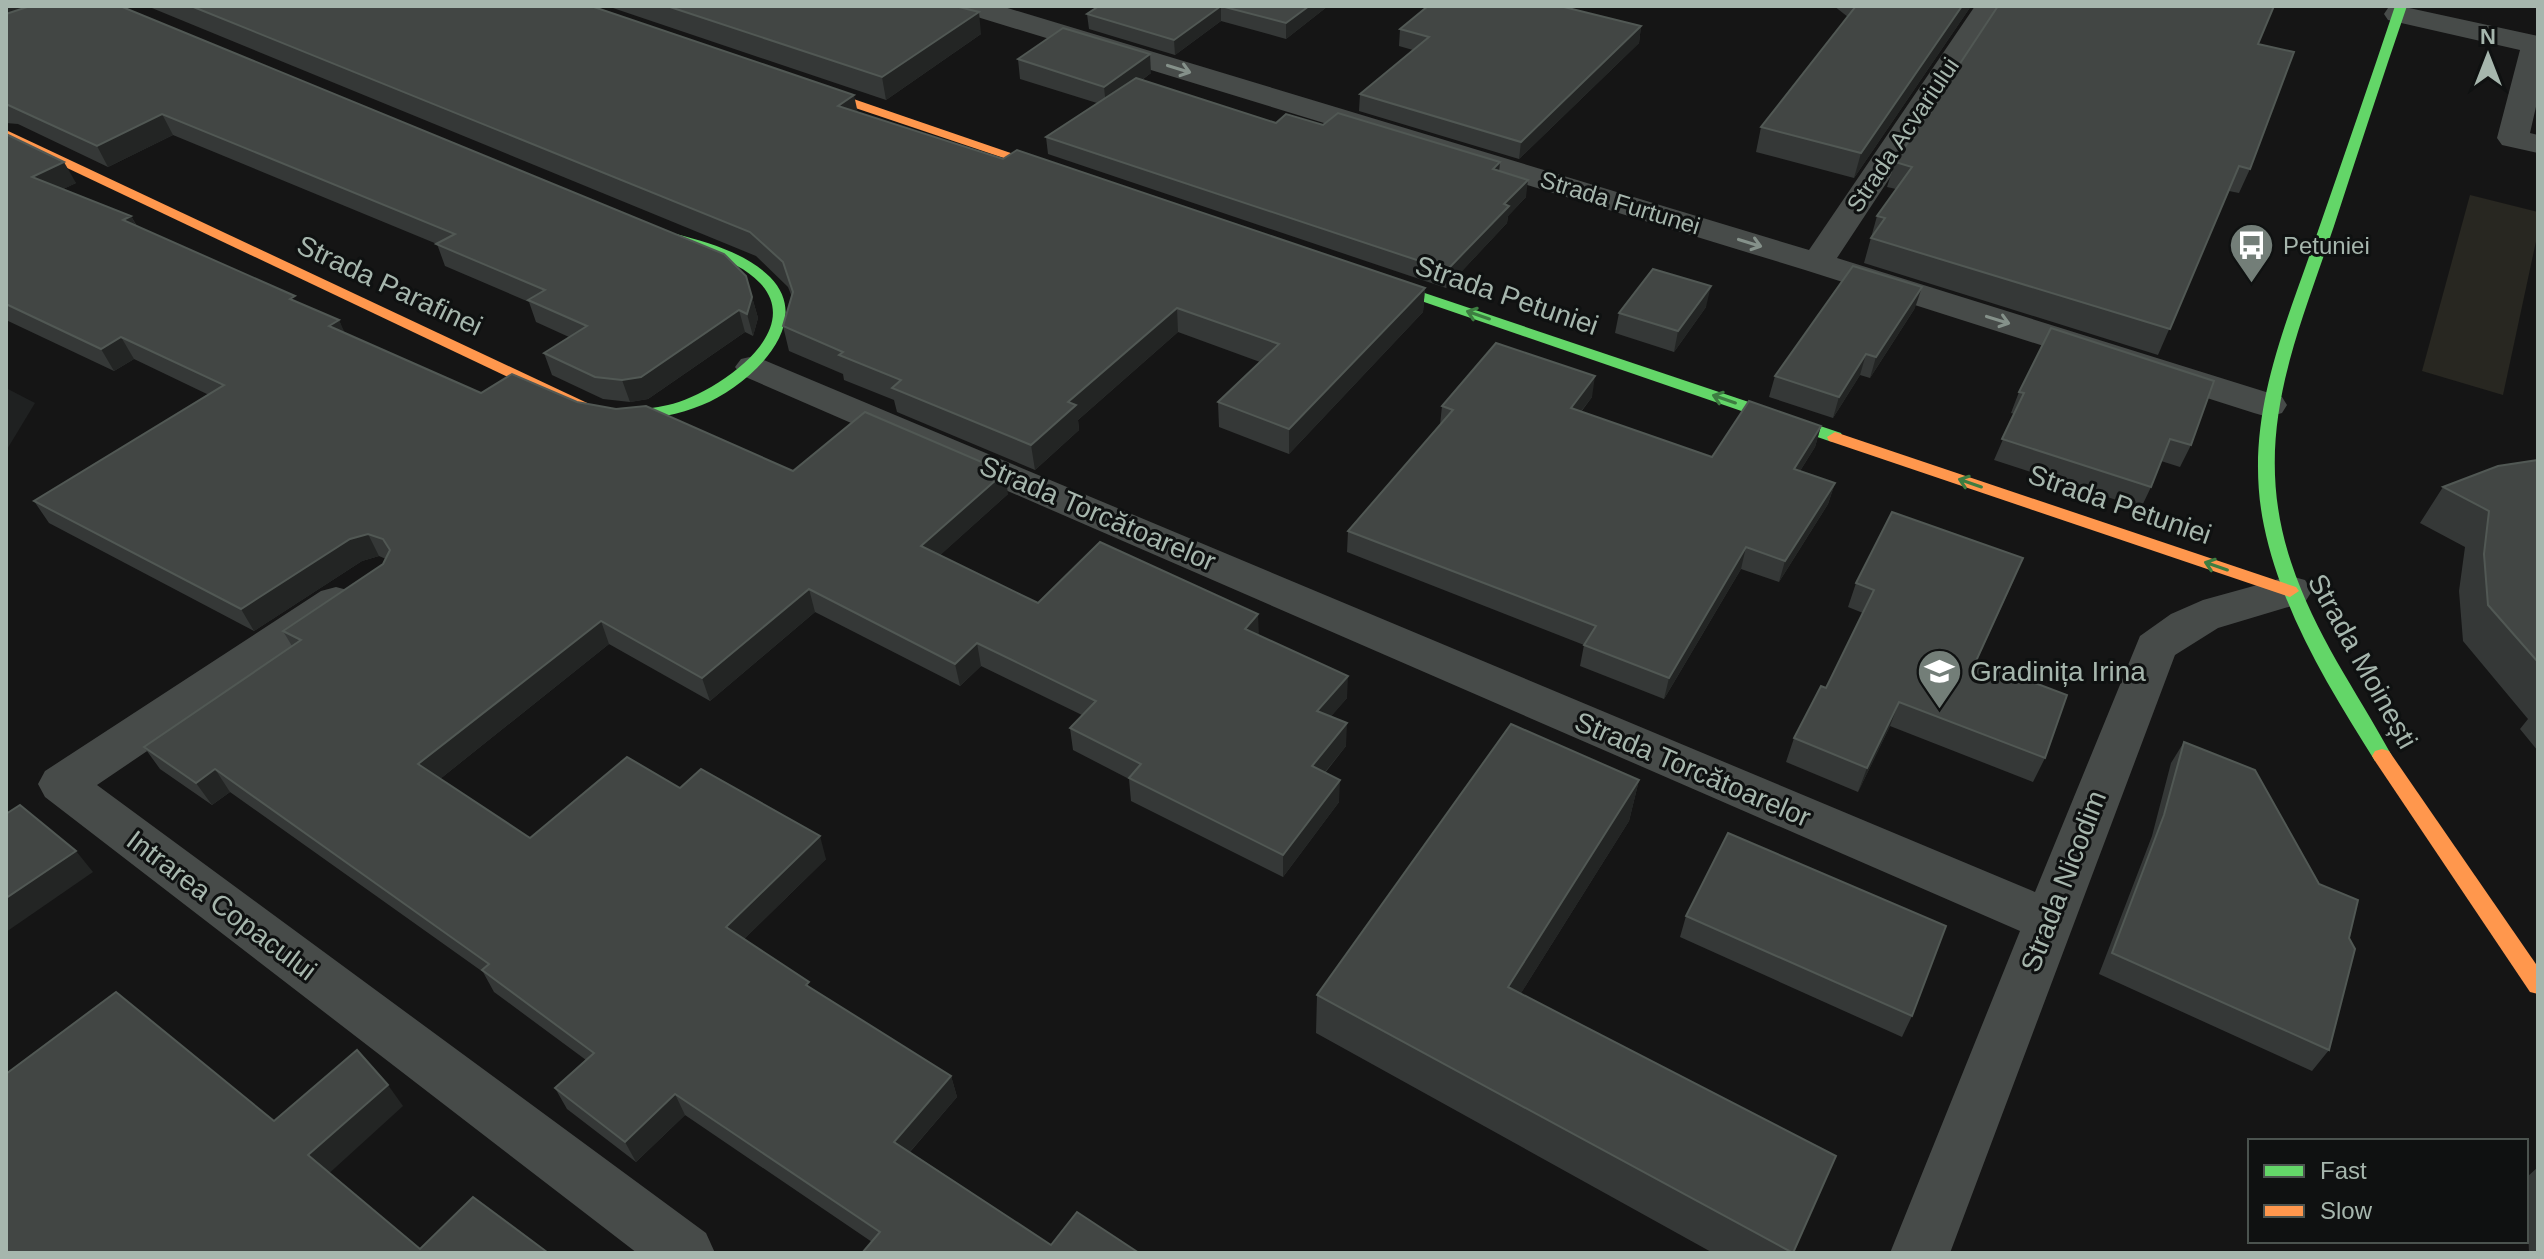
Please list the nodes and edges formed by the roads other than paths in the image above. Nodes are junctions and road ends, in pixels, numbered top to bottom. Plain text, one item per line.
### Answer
1 (971, 6) edge
2 (1989, 6) edge
3 (2399, 10) edge
4 (2537, 45) edge
5 (781, 78) edge
6 (6, 134) edge
7 (2538, 144) edge
8 (1083, 181) edge
9 (656, 229) edge
10 (1817, 263) junction
11 (1354, 273) edge
12 (754, 367) junction
13 (2268, 405) junction
14 (365, 583) edge
15 (2290, 591) junction
16 (2047, 920) junction
17 (2538, 985) edge
18 (685, 1253) edge
19 (1920, 1253) edge

1 -> 10 street, Strada Furtunei
2 - 10 street, Strada Acvariului
3 - 4 street
3 - 13 street, Strada Moinești
4 - 7 street
5 - 8 street
6 - 12 street, Strada Parafinei
9 - 12 street
10 -> 13 street, Strada Furtunei
15 -> 11 street, Strada Petuniei
12 - 16 street, Strada Torcătoarelor
13 - 15 street, Strada Moinești
14 - 18 street, Intrarea Copacului
15 - 16 street, Strada Nicodim
15 - 17 street, Strada Moinești
16 - 19 street, Strada Nicodim

